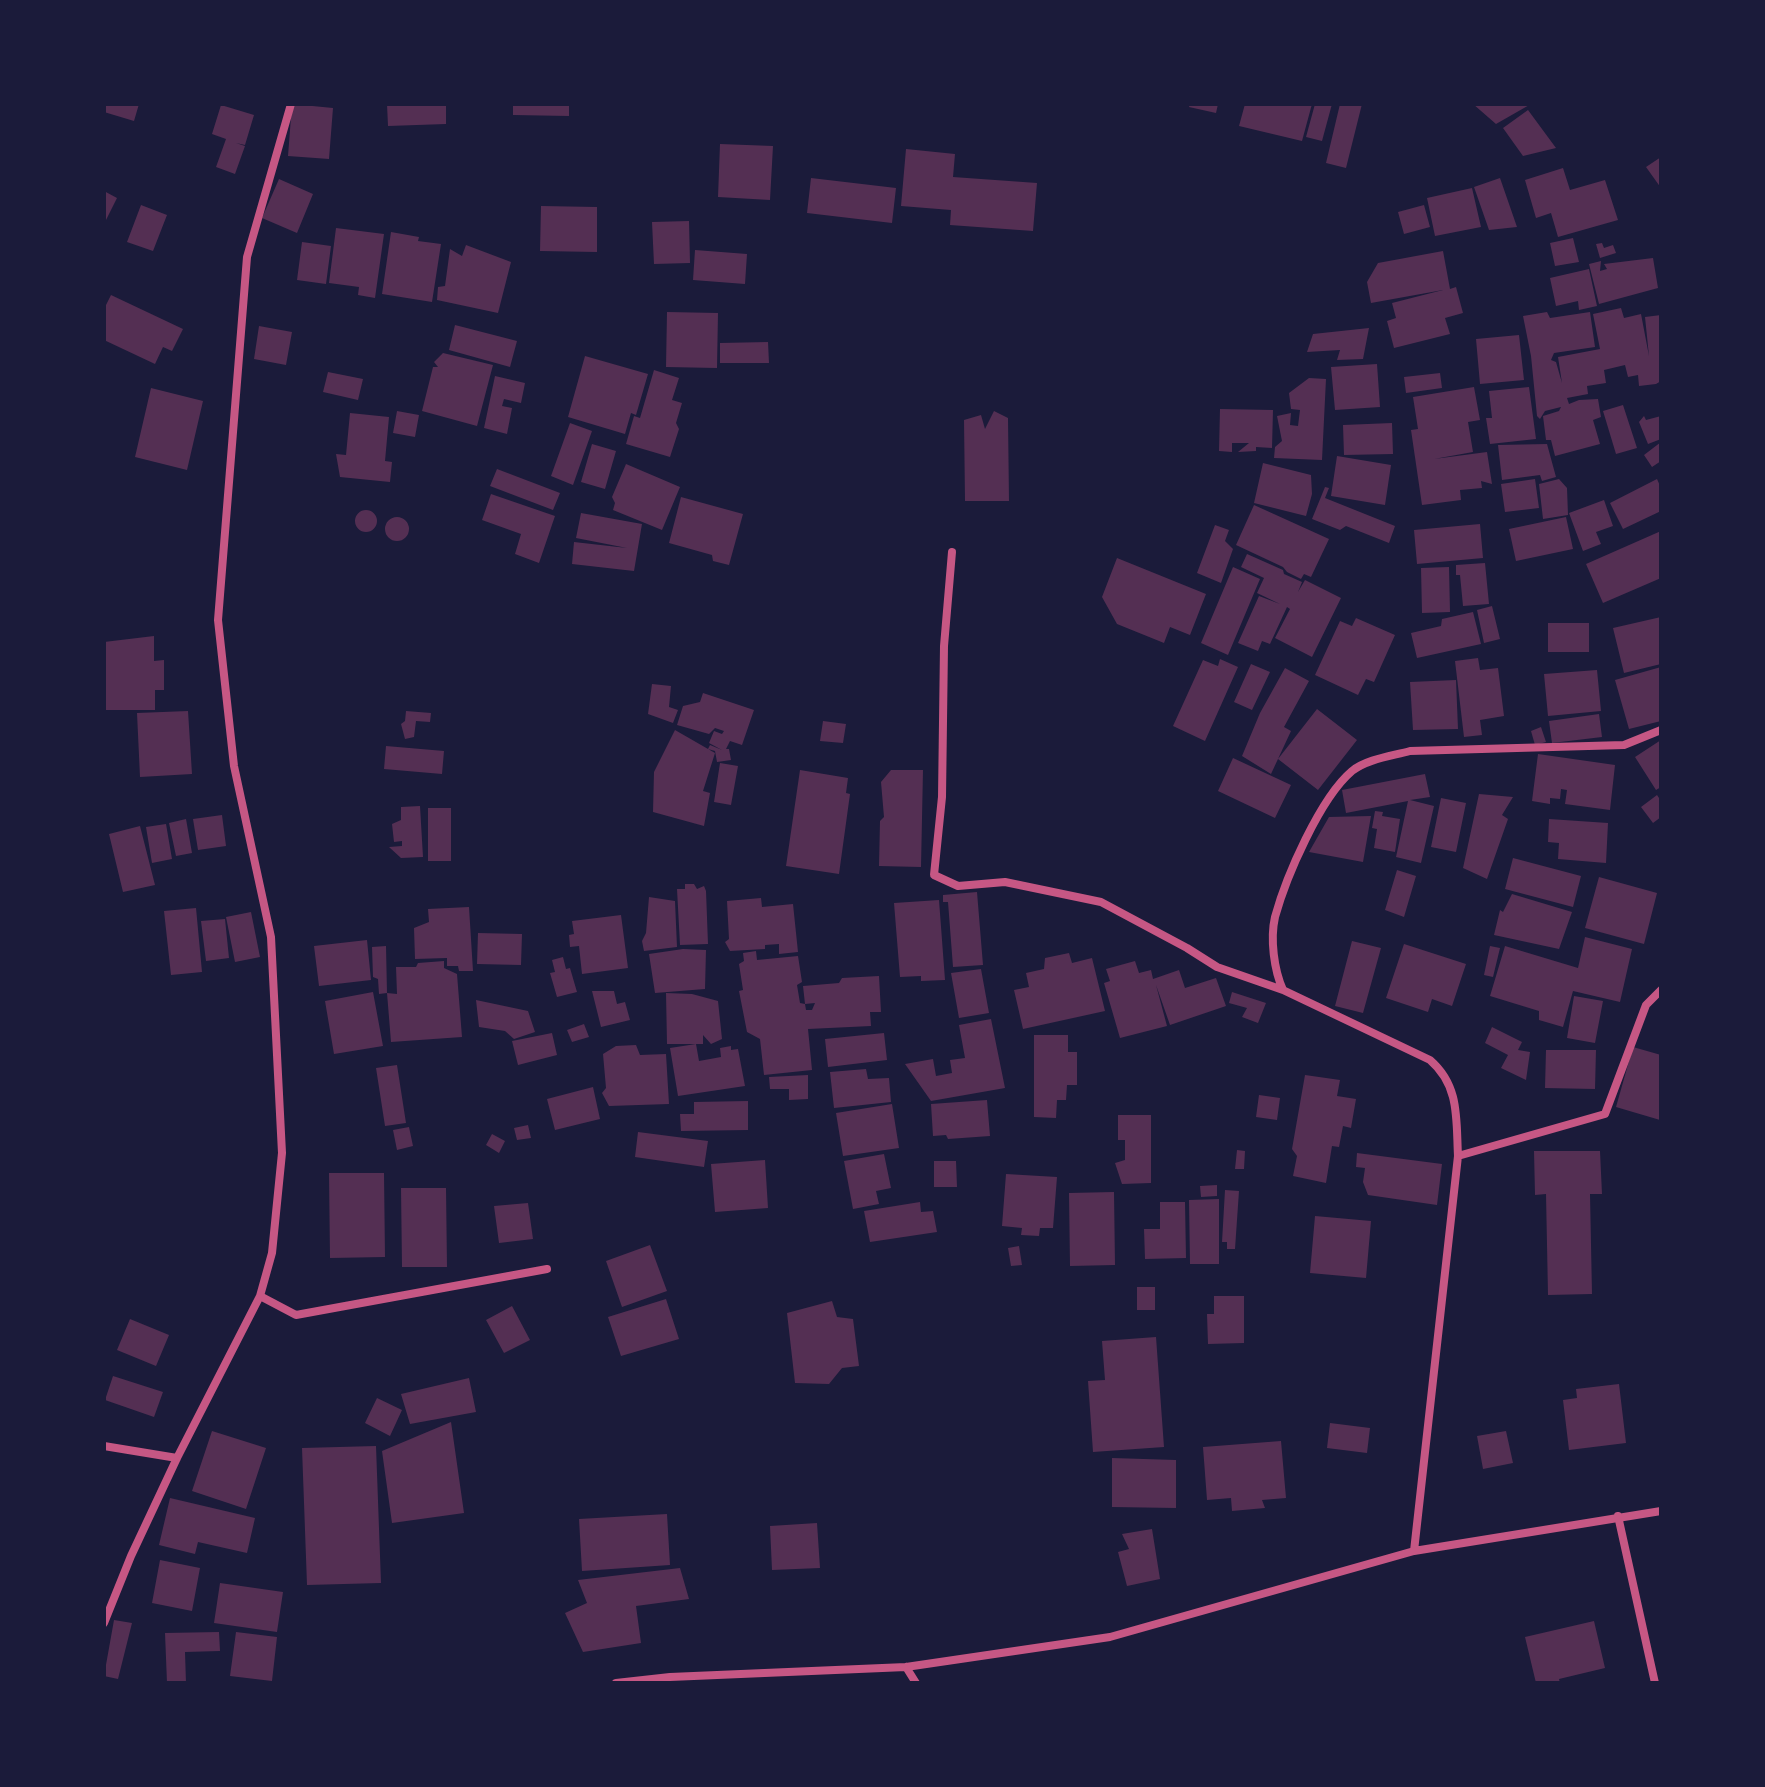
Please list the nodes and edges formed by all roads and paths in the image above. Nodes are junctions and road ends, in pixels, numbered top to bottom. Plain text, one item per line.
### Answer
1 (291, 104) edge
2 (952, 552) dead end
3 (1661, 730) edge
4 (1283, 990) junction
5 (1661, 990) edge
6 (1458, 1156) junction
7 (547, 1269) dead end
8 (260, 1296) junction
9 (104, 1446) edge
10 (177, 1458) junction
11 (1661, 1511) edge
12 (1618, 1516) junction
13 (1414, 1551) junction
14 (104, 1623) edge
15 (906, 1667) junction
16 (616, 1683) edge
17 (916, 1683) edge
18 (1655, 1683) edge

1 - 8 street
2 - 4 street
3 - 4 street
4 - 6 street
5 - 6 street
6 - 13 street
7 - 8 street
8 - 10 street
9 - 10 street
10 - 14 street
11 - 12 street
12 - 13 street
12 - 18 street
13 - 15 street
15 - 16 street
15 - 17 street

